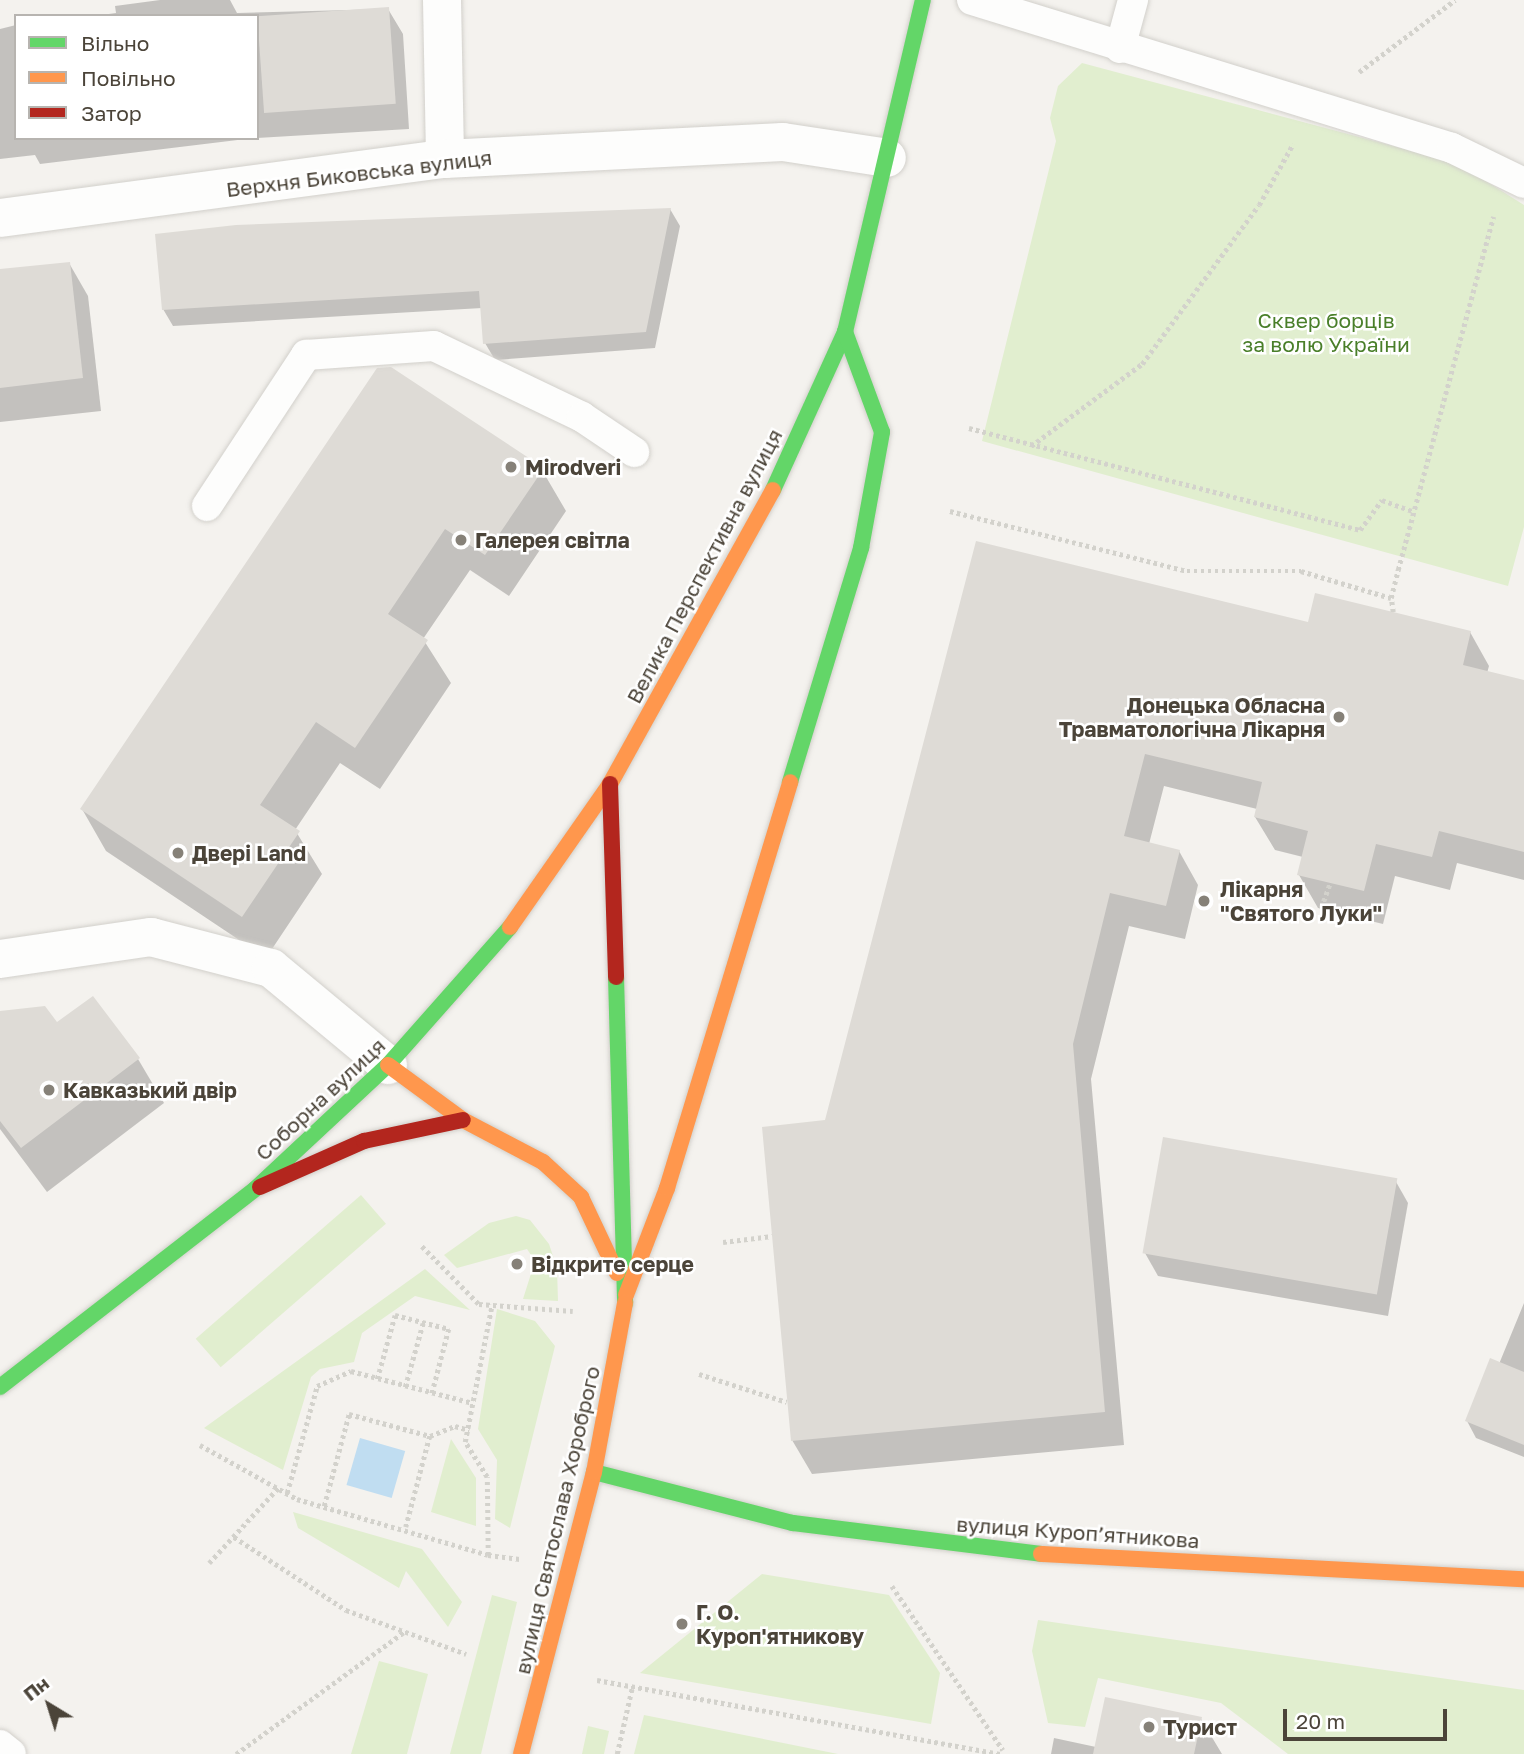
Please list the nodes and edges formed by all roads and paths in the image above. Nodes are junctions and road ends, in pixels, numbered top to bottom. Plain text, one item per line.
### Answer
1 (442, 0) edge
2 (923, 0) edge
3 (972, 0) edge
4 (1133, 0) edge
5 (1455, 0) edge
6 (1121, 48) junction
7 (1313, 106) junction
8 (887, 158) junction
9 (445, 159) junction
10 (1514, 178) edge
11 (0, 218) edge
12 (845, 332) junction
13 (969, 428) dead end
14 (1031, 446) junction
15 (634, 452) dead end
16 (207, 506) dead end
17 (1413, 510) junction
18 (950, 511) dead end
19 (1391, 598) junction
20 (1393, 612) dead end
21 (610, 784) junction
22 (1330, 883) dead end
23 (1321, 908) dead end
24 (0, 959) edge
25 (388, 1065) junction
26 (463, 1120) junction
27 (255, 1189) junction
28 (772, 1236) dead end
29 (723, 1242) dead end
30 (422, 1247) dead end
31 (626, 1294) junction
32 (492, 1305) junction
33 (573, 1311) dead end
34 (423, 1323) junction
35 (699, 1374) dead end
36 (377, 1379) junction
37 (0, 1387) edge
38 (405, 1387) junction
39 (432, 1394) junction
40 (787, 1402) dead end
41 (473, 1403) junction
42 (469, 1430) junction
43 (430, 1436) junction
44 (200, 1446) dead end
45 (594, 1472) junction
46 (278, 1488) junction
47 (287, 1493) junction
48 (324, 1506) junction
49 (406, 1527) junction
50 (233, 1537) junction
51 (488, 1555) junction
52 (520, 1559) dead end
53 (209, 1563) dead end
54 (1524, 1579) edge
55 (890, 1583) dead end
56 (404, 1632) junction
57 (466, 1654) dead end
58 (597, 1680) dead end
59 (632, 1688) junction
60 (0, 1745) edge
61 (1001, 1752) edge
62 (11, 1754) edge
63 (236, 1754) edge
64 (521, 1754) edge
65 (617, 1754) edge

1 - 9 street
2 - 8 main road, Велика Перспективна вулиця
3 - 6 lane
4 - 6 lane
5 - 7 path
6 - 7 lane
7 - 10 lane
7 - 14 path
8 - 9 street, Верхня Биковська вулиця
8 - 12 main road, Велика Перспективна вулиця
9 - 11 street, Верхня Биковська вулиця
10 - 17 path
12 - 21 main road, Велика Перспективна вулиця
12 - 31 main road
13 - 14 path
14 - 17 path
15 - 16 lane
17 - 19 path
18 - 19 path
19 - 20 path
21 - 25 main road, Соборна вулиця
21 - 31 main road
22 - 23 path
24 - 25 street
25 - 26 main road
25 - 27 main road, Соборна вулиця
26 - 27 main road
26 - 31 main road
27 - 37 main road, Соборна вулиця
28 - 29 path
30 - 32 path
31 - 45 main road, вулиця Святослава Хороброго
32 - 33 path
32 - 41 path
34 - 36 path
34 - 38 path
34 - 39 path
35 - 40 path
36 - 38 path
36 - 47 path
38 - 39 path
39 - 41 path
41 - 42 path
42 - 43 path
42 - 51 path
43 - 48 path
43 - 49 path
44 - 46 path
45 - 54 main road, вулиця Куропʼятникова
45 - 64 main road, вулиця Святослава Хороброго
46 - 47 path
46 - 50 path
47 - 48 path
48 - 49 path
49 - 51 path
50 - 53 path
50 - 56 path
51 - 52 path
55 - 61 path
56 - 57 path
56 - 63 path
58 - 59 path
59 - 61 path
59 - 65 path
60 - 62 lane

